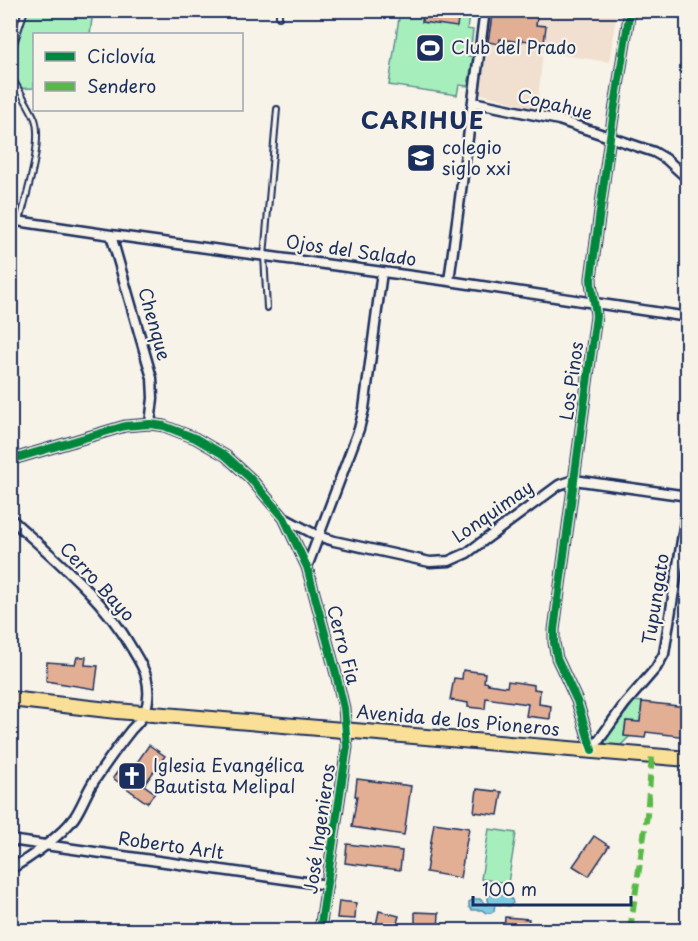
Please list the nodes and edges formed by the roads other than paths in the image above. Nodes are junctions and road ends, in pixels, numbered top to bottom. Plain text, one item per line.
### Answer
1 (25, 10) edge
2 (279, 10) edge
3 (484, 10) edge
4 (630, 10) edge
5 (279, 17) dead end
6 (10, 56) edge
7 (10, 72) edge
8 (473, 102) junction
9 (277, 109) dead end
10 (610, 136) junction
11 (687, 179) edge
12 (15, 220) edge
13 (111, 235) junction
14 (264, 256) junction
15 (382, 272) junction
16 (449, 281) junction
17 (595, 303) junction
18 (267, 308) dead end
19 (687, 317) edge
20 (150, 424) junction
21 (10, 460) edge
22 (574, 480) junction
23 (687, 496) edge
24 (687, 502) edge
25 (10, 518) edge
26 (284, 518) junction
27 (318, 536) junction
28 (307, 567) junction
29 (10, 699) edge
30 (144, 713) junction
31 (347, 731) junction
32 (592, 750) junction
33 (687, 759) edge
34 (10, 840) edge
35 (45, 845) junction
36 (10, 869) edge
37 (327, 885) junction
38 (320, 930) edge

1 - 6 lane
2 - 5 lane
3 - 8 street
4 - 10 street, Los Pinos
7 - 12 lane
8 - 10 street, Copahue
8 - 16 street
9 - 14 lane
10 - 11 street, Copahue
10 - 17 street, Los Pinos
12 - 13 street, Ojos del Salado
13 - 14 street, Ojos del Salado
13 - 20 street, Chenque
14 - 15 street, Ojos del Salado
14 - 18 lane
15 - 16 street, Ojos del Salado
15 - 27 street
16 - 17 street, Ojos del Salado
17 - 19 street, Ojos del Salado
17 - 22 street, Los Pinos
20 - 21 street, Lonquimay
20 - 26 street, Lonquimay
22 - 23 street
22 - 27 street, Lonquimay
22 - 32 street, Los Pinos
24 - 32 street, Tupungato
25 - 30 street, Cerro Bayo
26 - 27 street, Lonquimay
26 - 28 street, Lonquimay
27 - 28 street
28 - 31 street, Cerro Fia
29 - 30 main road, Avenida de los Pioneros
30 - 31 main road, Avenida de los Pioneros
30 - 35 street
31 - 32 main road, Avenida de los Pioneros
31 - 37 street, José Ingenieros
32 - 33 main road, Avenida de los Pioneros
34 - 35 street, Roberto Arlt
35 - 36 street
35 - 37 street, Roberto Arlt
37 - 38 street, José Ingenieros

